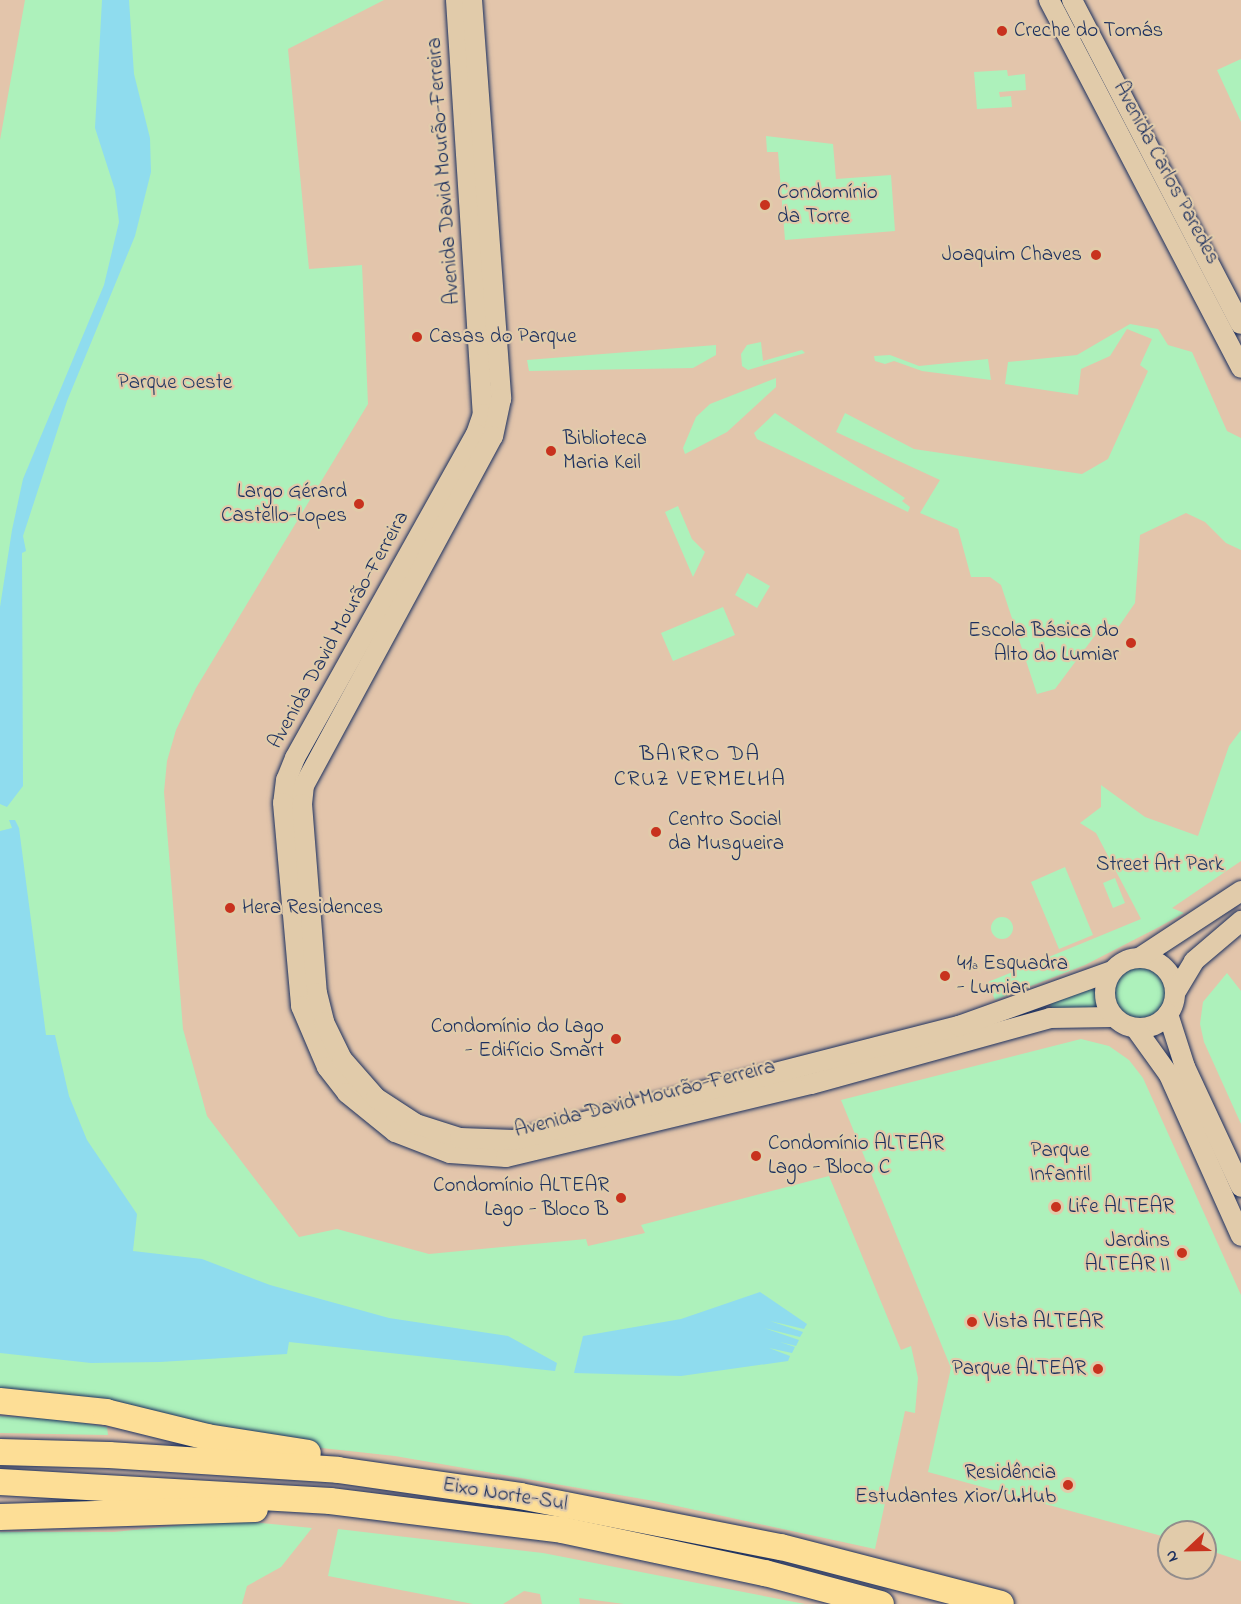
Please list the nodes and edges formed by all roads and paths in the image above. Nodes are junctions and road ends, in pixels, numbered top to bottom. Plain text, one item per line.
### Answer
1 (456, 0) edge
2 (472, 0) edge
3 (1049, 0) edge
4 (1072, 0) edge
5 (1241, 324) edge
6 (1241, 368) edge
7 (1241, 891) edge
8 (1241, 921) edge
9 (1139, 958) junction
10 (1112, 971) junction
11 (1175, 993) junction
12 (1168, 1014) junction
13 (1113, 1017) junction
14 (1136, 1029) junction
15 (1241, 1187) edge
16 (1241, 1236) edge
17 (0, 1401) edge
18 (0, 1452) edge
19 (338, 1470) junction
20 (0, 1482) edge
21 (350, 1503) junction
22 (0, 1517) edge
23 (881, 1604) edge
24 (1001, 1604) edge

1 - 13 street, Avenida David Mourão-Ferreira
2 - 10 street, Avenida David Mourão-Ferreira
3 - 6 street, Avenida Carlos Paredes
4 - 5 street, Avenida Carlos Paredes
7 - 9 street
8 - 11 street
9 - 10 street
9 - 11 street
10 - 13 street
11 - 12 street
12 - 14 street
12 - 15 street
13 - 14 street
14 - 16 street
17 - 19 highway
18 - 19 highway, Eixo Norte-Sul
19 - 24 highway, Eixo Norte-Sul
20 - 21 highway, Eixo Norte-Sul
21 - 22 highway
21 - 23 highway, Eixo Norte-Sul

